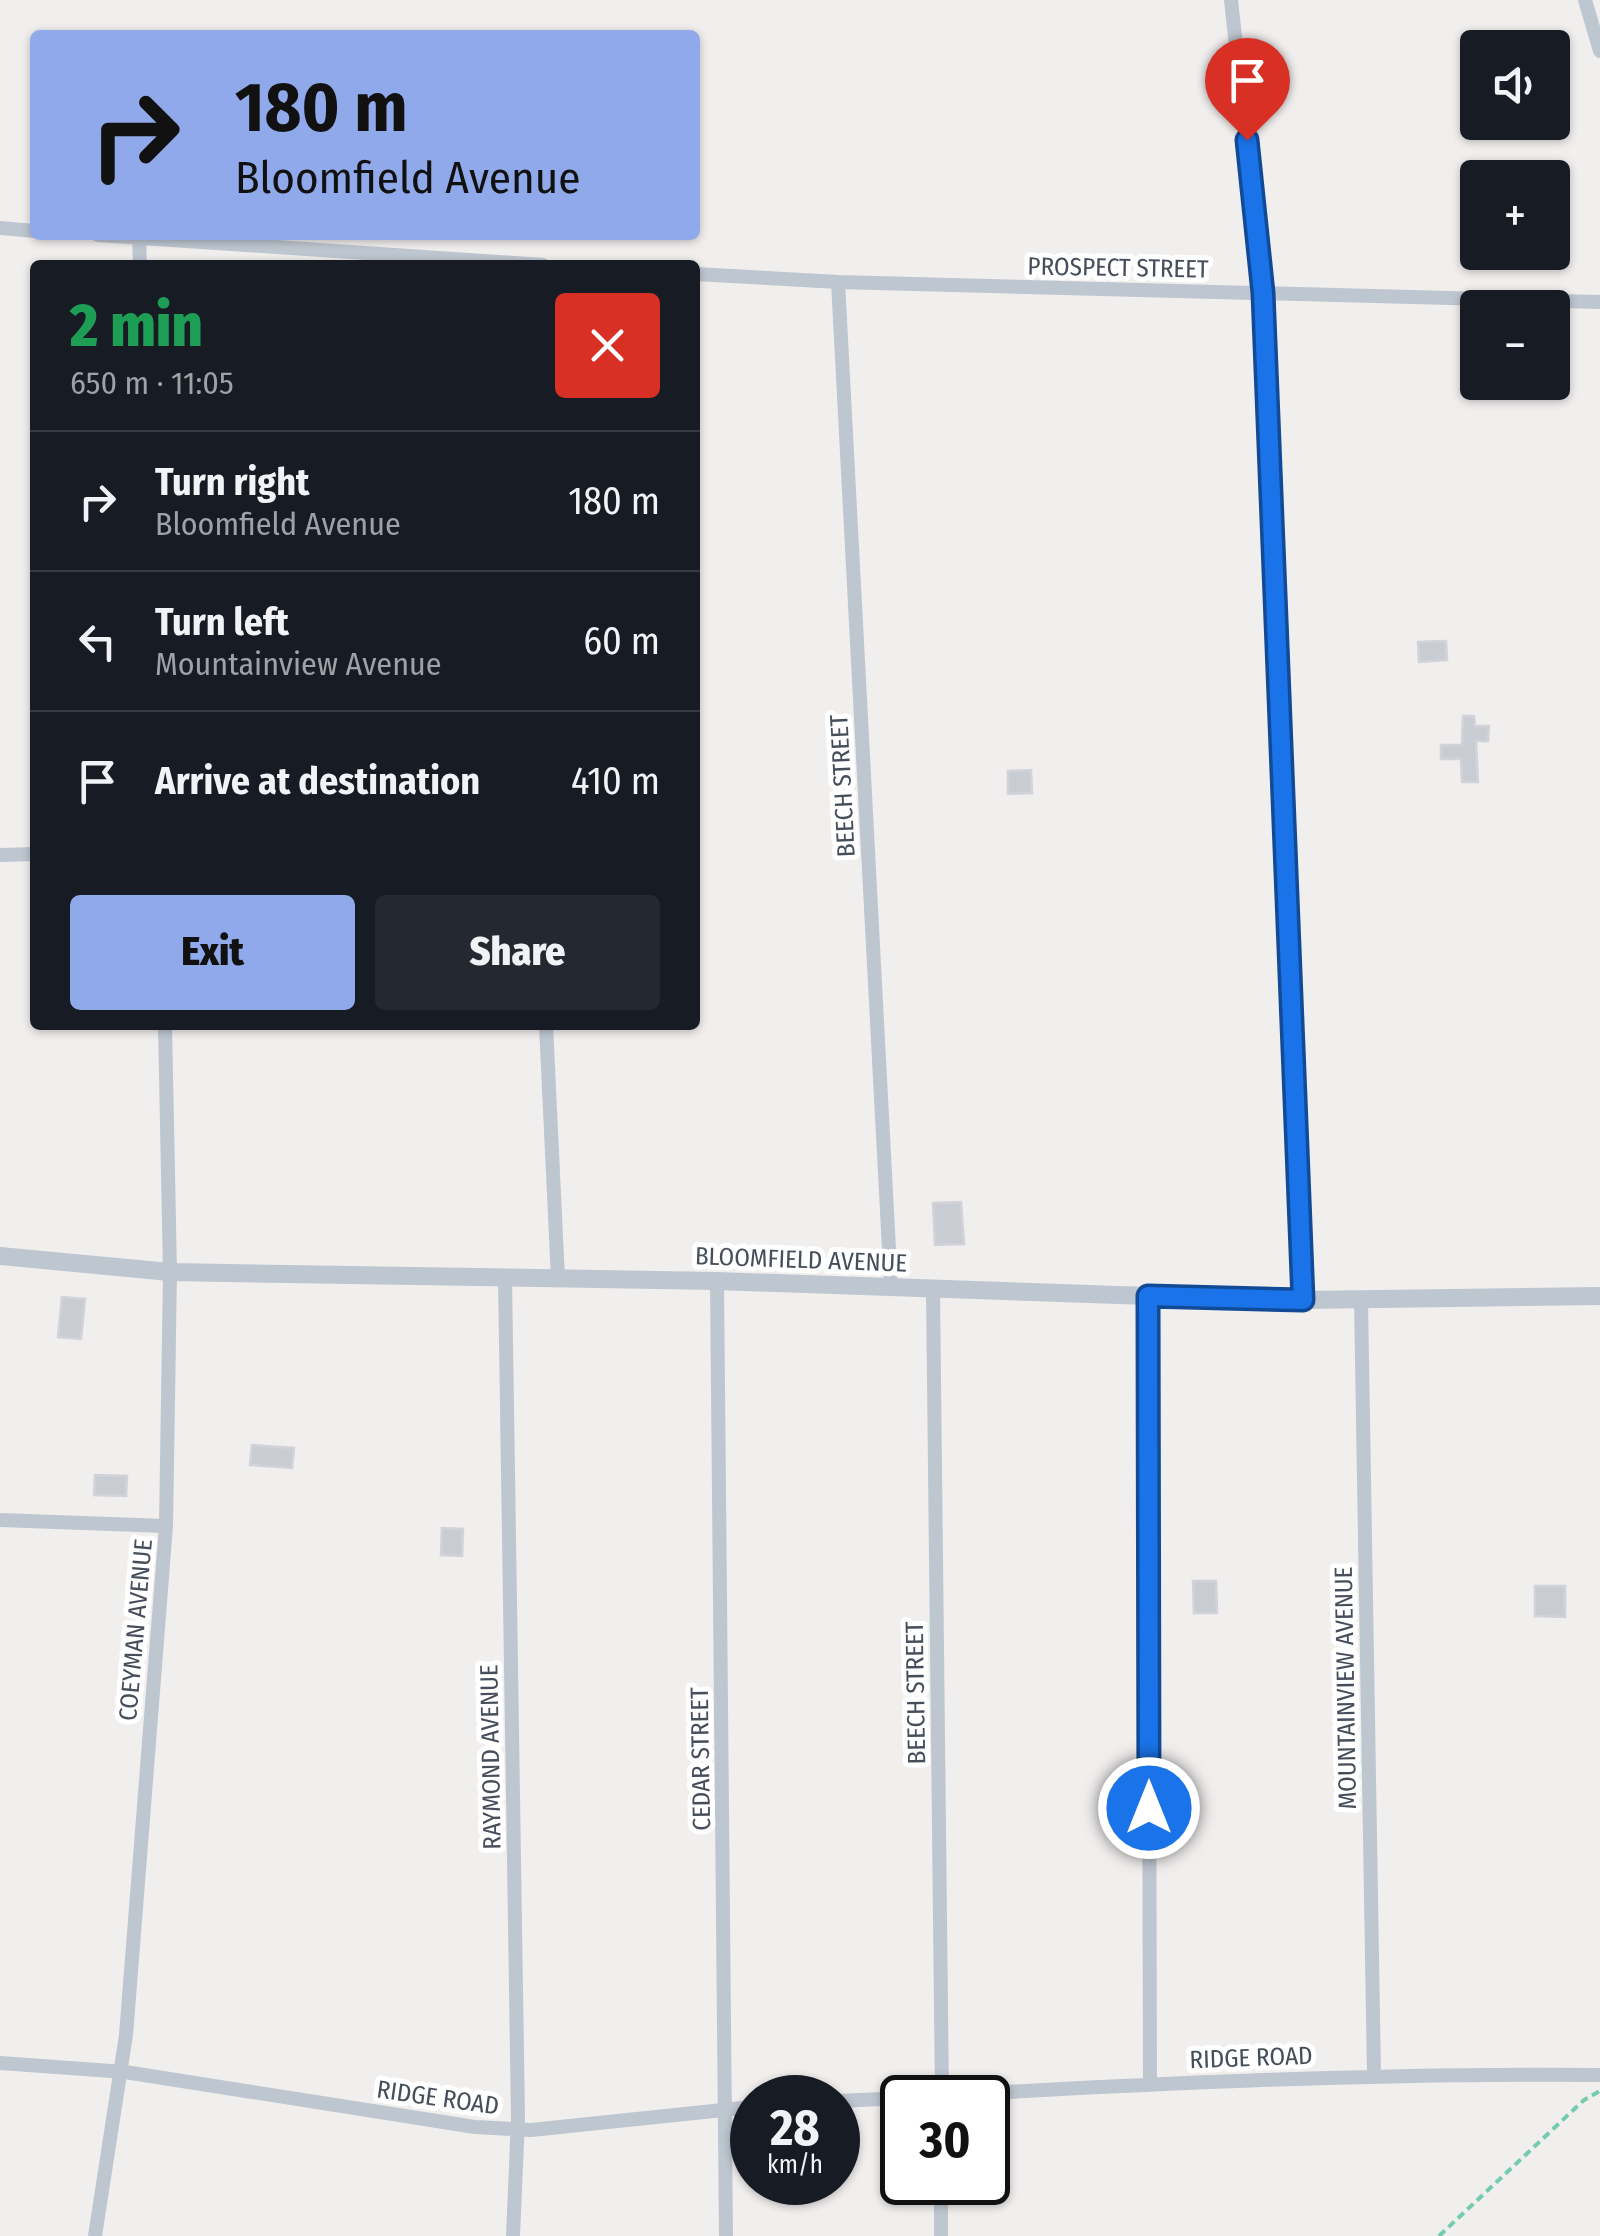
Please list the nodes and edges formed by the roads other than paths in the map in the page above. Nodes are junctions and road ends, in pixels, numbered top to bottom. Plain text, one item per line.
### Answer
1 (1231, 0) edge
2 (1584, 0) edge
3 (1600, 51) edge
4 (0, 228) edge
5 (30, 231) edge
6 (168, 240) edge
7 (455, 260) edge
8 (700, 274) edge
9 (838, 282) junction
10 (1263, 293) junction
11 (1600, 302) edge
12 (30, 854) edge
13 (0, 855) edge
14 (166, 1030) edge
15 (546, 1030) edge
16 (0, 1256) edge
17 (170, 1272) junction
18 (504, 1278) junction
19 (558, 1278) junction
20 (717, 1281) junction
21 (891, 1287) junction
22 (933, 1288) junction
23 (1148, 1296) junction
24 (1600, 1296) edge
25 (1361, 1299) junction
26 (1303, 1300) junction
27 (0, 1520) edge
28 (166, 1526) junction
29 (0, 2062) edge
30 (120, 2071) junction
31 (942, 2075) edge
32 (1374, 2076) junction
33 (1600, 2076) edge
34 (1150, 2083) junction
35 (1010, 2092) edge
36 (727, 2110) junction
37 (730, 2110) edge
38 (518, 2130) junction
39 (942, 2205) edge
40 (94, 2236) edge
41 (513, 2236) edge
42 (726, 2236) edge
43 (942, 2236) edge

1 - 10 street
2 - 3 street
4 - 5 street
6 - 7 street
8 - 9 street, PROSPECT STREET
9 - 10 street, PROSPECT STREET
9 - 21 street, BEECH STREET
10 - 11 street, PROSPECT STREET
10 - 26 street
12 - 13 street
14 - 17 street, COEYMAN AVENUE
15 - 19 street
16 - 17 street, BLOOMFIELD AVENUE
17 - 18 street, BLOOMFIELD AVENUE
17 - 28 street, COEYMAN AVENUE
18 - 19 street, BLOOMFIELD AVENUE
18 - 38 street, RAYMOND AVENUE
19 - 20 street, BLOOMFIELD AVENUE
20 - 21 street, BLOOMFIELD AVENUE
20 - 36 street, CEDAR STREET
21 - 22 street, BLOOMFIELD AVENUE
22 - 23 street, BLOOMFIELD AVENUE
22 - 31 street, BEECH STREET
23 - 26 street, BLOOMFIELD AVENUE
23 - 34 street
24 - 25 street, BLOOMFIELD AVENUE
25 - 26 street, BLOOMFIELD AVENUE
25 - 32 street, MOUNTAINVIEW AVENUE
27 - 28 street
28 - 30 street, COEYMAN AVENUE
29 - 30 street, RIDGE ROAD
30 - 38 street, RIDGE ROAD
30 - 40 street, COEYMAN AVENUE
32 - 33 street, RIDGE ROAD
32 - 34 street, RIDGE ROAD
34 - 35 street, RIDGE ROAD
36 - 37 street, RIDGE ROAD
36 - 38 street, RIDGE ROAD
36 - 42 street, CEDAR STREET
38 - 41 street, RAYMOND AVENUE
39 - 43 street

